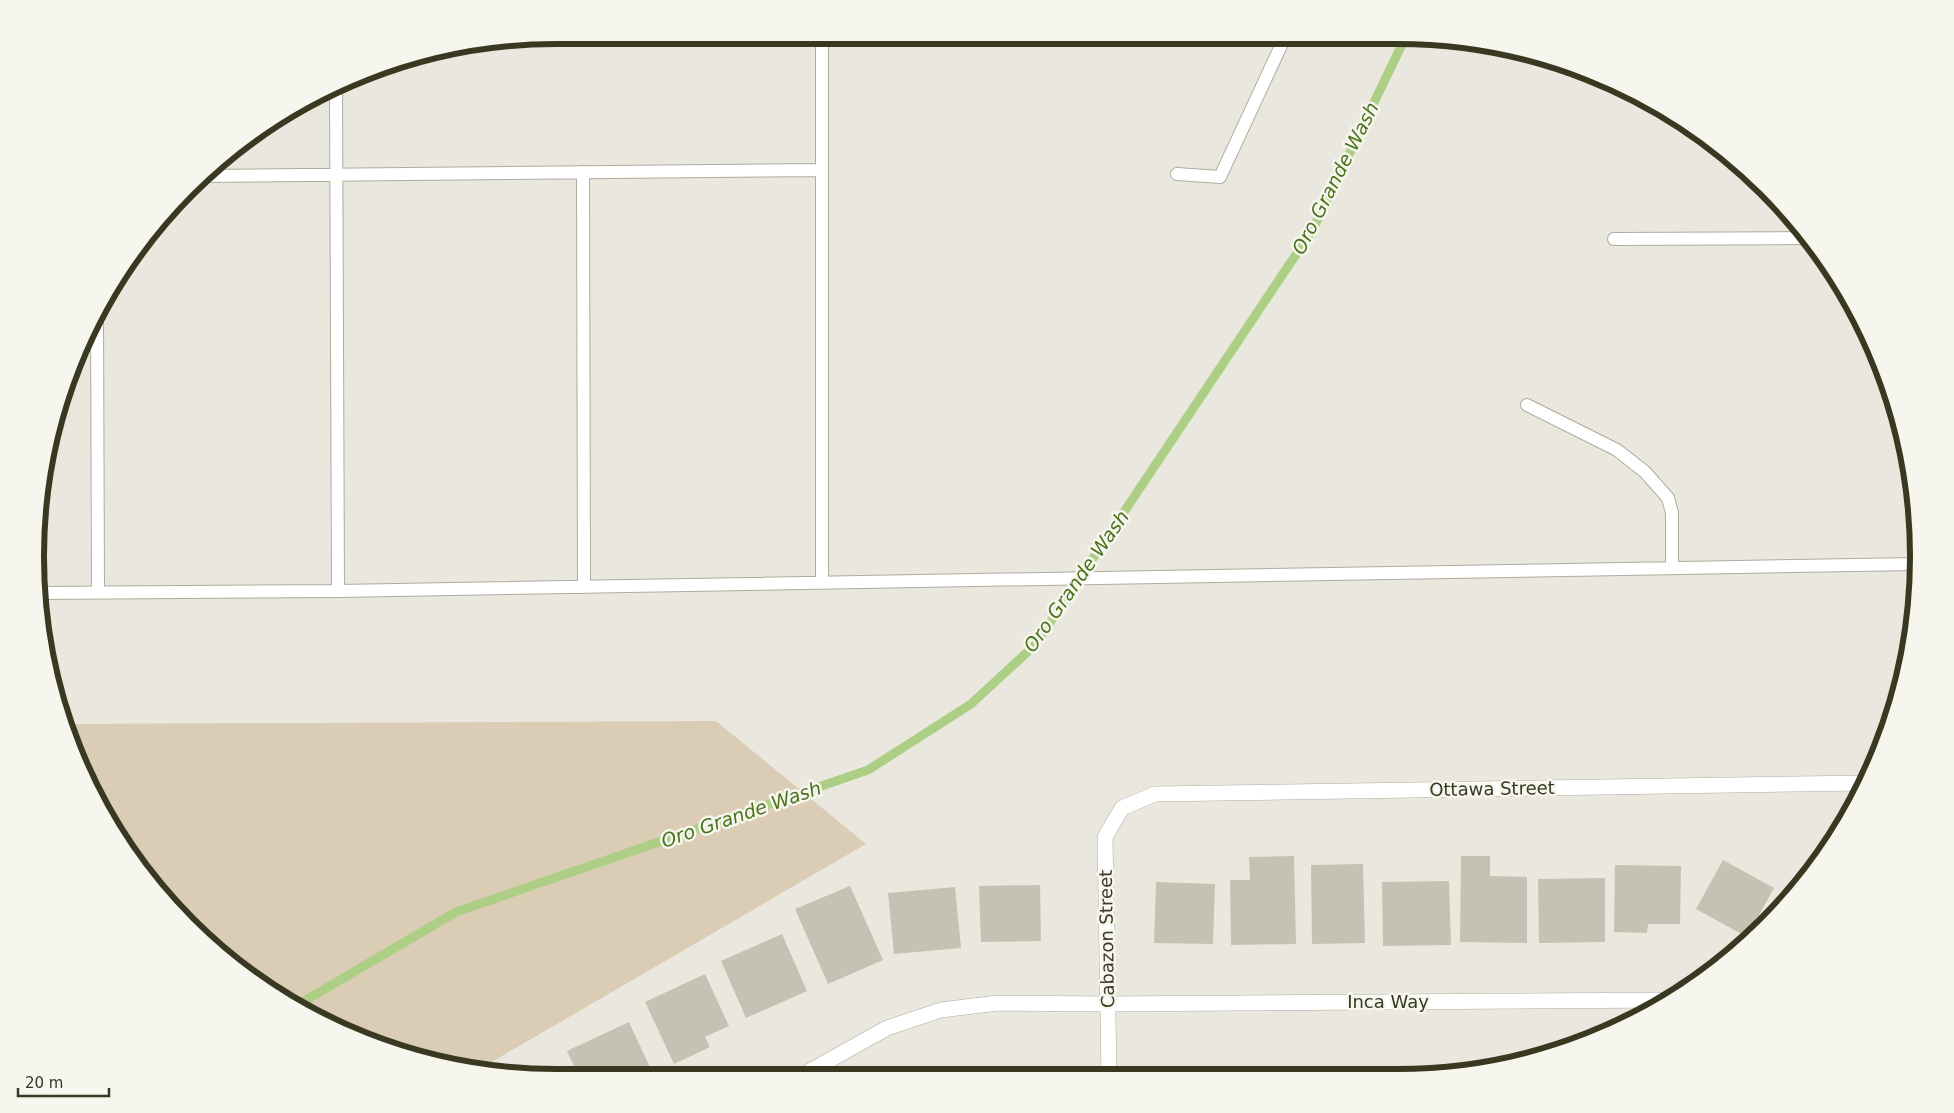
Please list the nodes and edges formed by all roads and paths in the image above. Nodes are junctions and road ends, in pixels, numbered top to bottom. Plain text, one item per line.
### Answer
1 (822, 44) edge
2 (1282, 44) edge
3 (336, 94) edge
4 (822, 170) junction
5 (583, 172) junction
6 (337, 174) junction
7 (1177, 174) dead end
8 (213, 176) edge
9 (1799, 238) edge
10 (1614, 239) dead end
11 (97, 330) edge
12 (1527, 405) dead end
13 (1910, 564) edge
14 (1672, 568) junction
15 (822, 583) junction
16 (584, 587) junction
17 (338, 591) junction
18 (98, 592) junction
19 (45, 593) edge
20 (1857, 783) edge
21 (1122, 808) joint
22 (1655, 1000) edge
23 (1108, 1004) junction
24 (814, 1069) edge
25 (1109, 1069) edge

1 - 4 lane
2 - 7 lane
3 - 6 lane
4 - 5 lane
4 - 15 lane
5 - 6 lane
5 - 16 lane
6 - 8 lane
6 - 17 lane
9 - 10 lane
11 - 18 lane
12 - 14 lane
13 - 14 lane
14 - 15 lane
15 - 16 lane
16 - 17 lane
17 - 18 lane
18 - 19 lane
20 - 21 street, Ottawa Street
21 - 23 street, Cabazon Street
22 - 23 street, Inca Way
23 - 24 street, Inca Way
23 - 25 street, Cabazon Street

